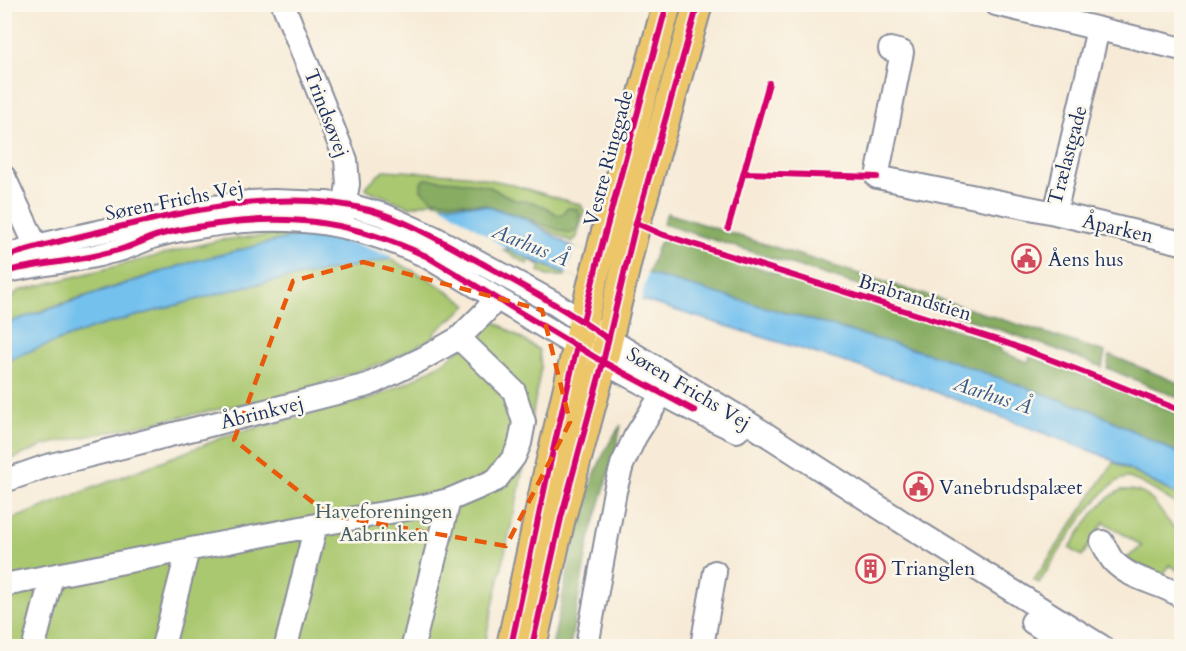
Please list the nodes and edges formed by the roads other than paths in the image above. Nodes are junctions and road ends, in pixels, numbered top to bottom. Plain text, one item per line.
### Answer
1 (284, 4) edge
2 (668, 4) edge
3 (698, 4) edge
4 (996, 4) edge
5 (1098, 29) junction
6 (890, 49) dead end
7 (1182, 49) edge
8 (4, 177) edge
9 (1055, 213) junction
10 (342, 216) junction
11 (1182, 243) edge
12 (39, 255) junction
13 (4, 257) edge
14 (4, 272) edge
15 (497, 298) junction
16 (580, 334) junction
17 (459, 338) junction
18 (605, 350) junction
19 (662, 394) junction
20 (4, 481) edge
21 (448, 500) junction
22 (316, 525) junction
23 (1102, 542) dead end
24 (188, 550) junction
25 (715, 572) dead end
26 (52, 576) junction
27 (4, 585) edge
28 (1182, 597) edge
29 (1086, 645) edge
30 (34, 646) edge
31 (163, 646) edge
32 (286, 646) edge
33 (413, 646) edge
34 (511, 646) edge
35 (532, 646) edge
36 (586, 646) edge
37 (702, 646) edge

1 - 10 street, Trindsøvej
2 - 16 main road, Vestre Ringgade
3 - 18 main road
4 - 5 street
5 - 7 street
5 - 9 street, Trælastgade
6 - 9 street, Trælastgade
8 - 12 street
9 - 11 street, Åparken
10 - 12 street, Søren Frichs Vej
10 - 15 street, Søren Frichs Vej
10 - 16 street, Søren Frichs Vej
12 - 13 street, Søren Frichs Vej
12 - 14 street, Søren Frichs Vej
15 - 16 street, Søren Frichs Vej
15 - 17 street, Åbrinkvej
16 - 18 street, Søren Frichs Vej
16 - 34 main road, Vestre Ringgade
17 - 20 street, Åbrinkvej
17 - 21 street
18 - 19 street, Søren Frichs Vej
18 - 29 street, Søren Frichs Vej
18 - 35 main road
19 - 29 street, Søren Frichs Vej
19 - 36 street
21 - 22 street
21 - 33 street
22 - 24 street
22 - 32 street
23 - 28 street
24 - 26 street
24 - 31 street
25 - 37 street
26 - 27 street
26 - 30 street

